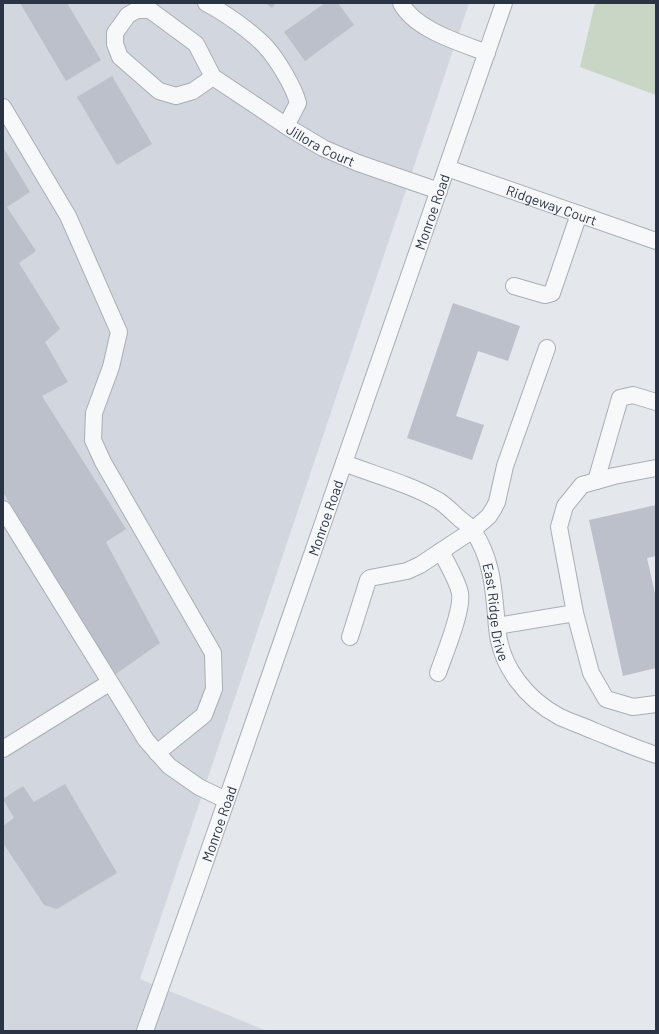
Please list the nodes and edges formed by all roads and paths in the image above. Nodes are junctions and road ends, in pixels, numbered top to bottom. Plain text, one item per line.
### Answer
1 (206, 3) edge
2 (402, 3) edge
3 (504, 3) edge
4 (154, 7) edge
5 (487, 53) junction
6 (213, 77) junction
7 (3, 107) edge
8 (286, 126) junction
9 (447, 168) junction
10 (439, 191) junction
11 (579, 214) junction
12 (656, 241) edge
13 (514, 286) dead end
14 (547, 348) dead end
15 (656, 402) edge
16 (344, 463) junction
17 (656, 468) edge
18 (596, 481) junction
19 (3, 509) edge
20 (473, 530) junction
21 (441, 551) junction
22 (575, 613) junction
23 (497, 626) junction
24 (350, 638) dead end
25 (438, 673) dead end
26 (110, 683) junction
27 (656, 704) edge
28 (3, 749) edge
29 (158, 753) junction
30 (656, 755) edge
31 (226, 800) junction
32 (147, 1031) edge

1 - 8 street
2 - 5 street
3 - 5 street, Monroe Road
4 - 6 street
4 - 6 street
5 - 9 street, Monroe Road
6 - 8 street, Jillora Court
7 - 29 street
8 - 10 street, Jillora Court
9 - 10 street, Monroe Road
9 - 11 street, Ridgeway Court
10 - 16 street, Monroe Road
11 - 12 street, Ridgeway Court
11 - 13 street
14 - 20 street
15 - 18 street
16 - 20 street, East Ridge Drive
16 - 31 street, Monroe Road
17 - 18 street
18 - 22 street
19 - 26 street
20 - 21 street
20 - 23 street, East Ridge Drive
21 - 24 street
21 - 25 street
22 - 23 street
22 - 27 street
23 - 30 street, East Ridge Drive
26 - 28 street
26 - 29 street
29 - 31 street
31 - 32 street, Monroe Road

